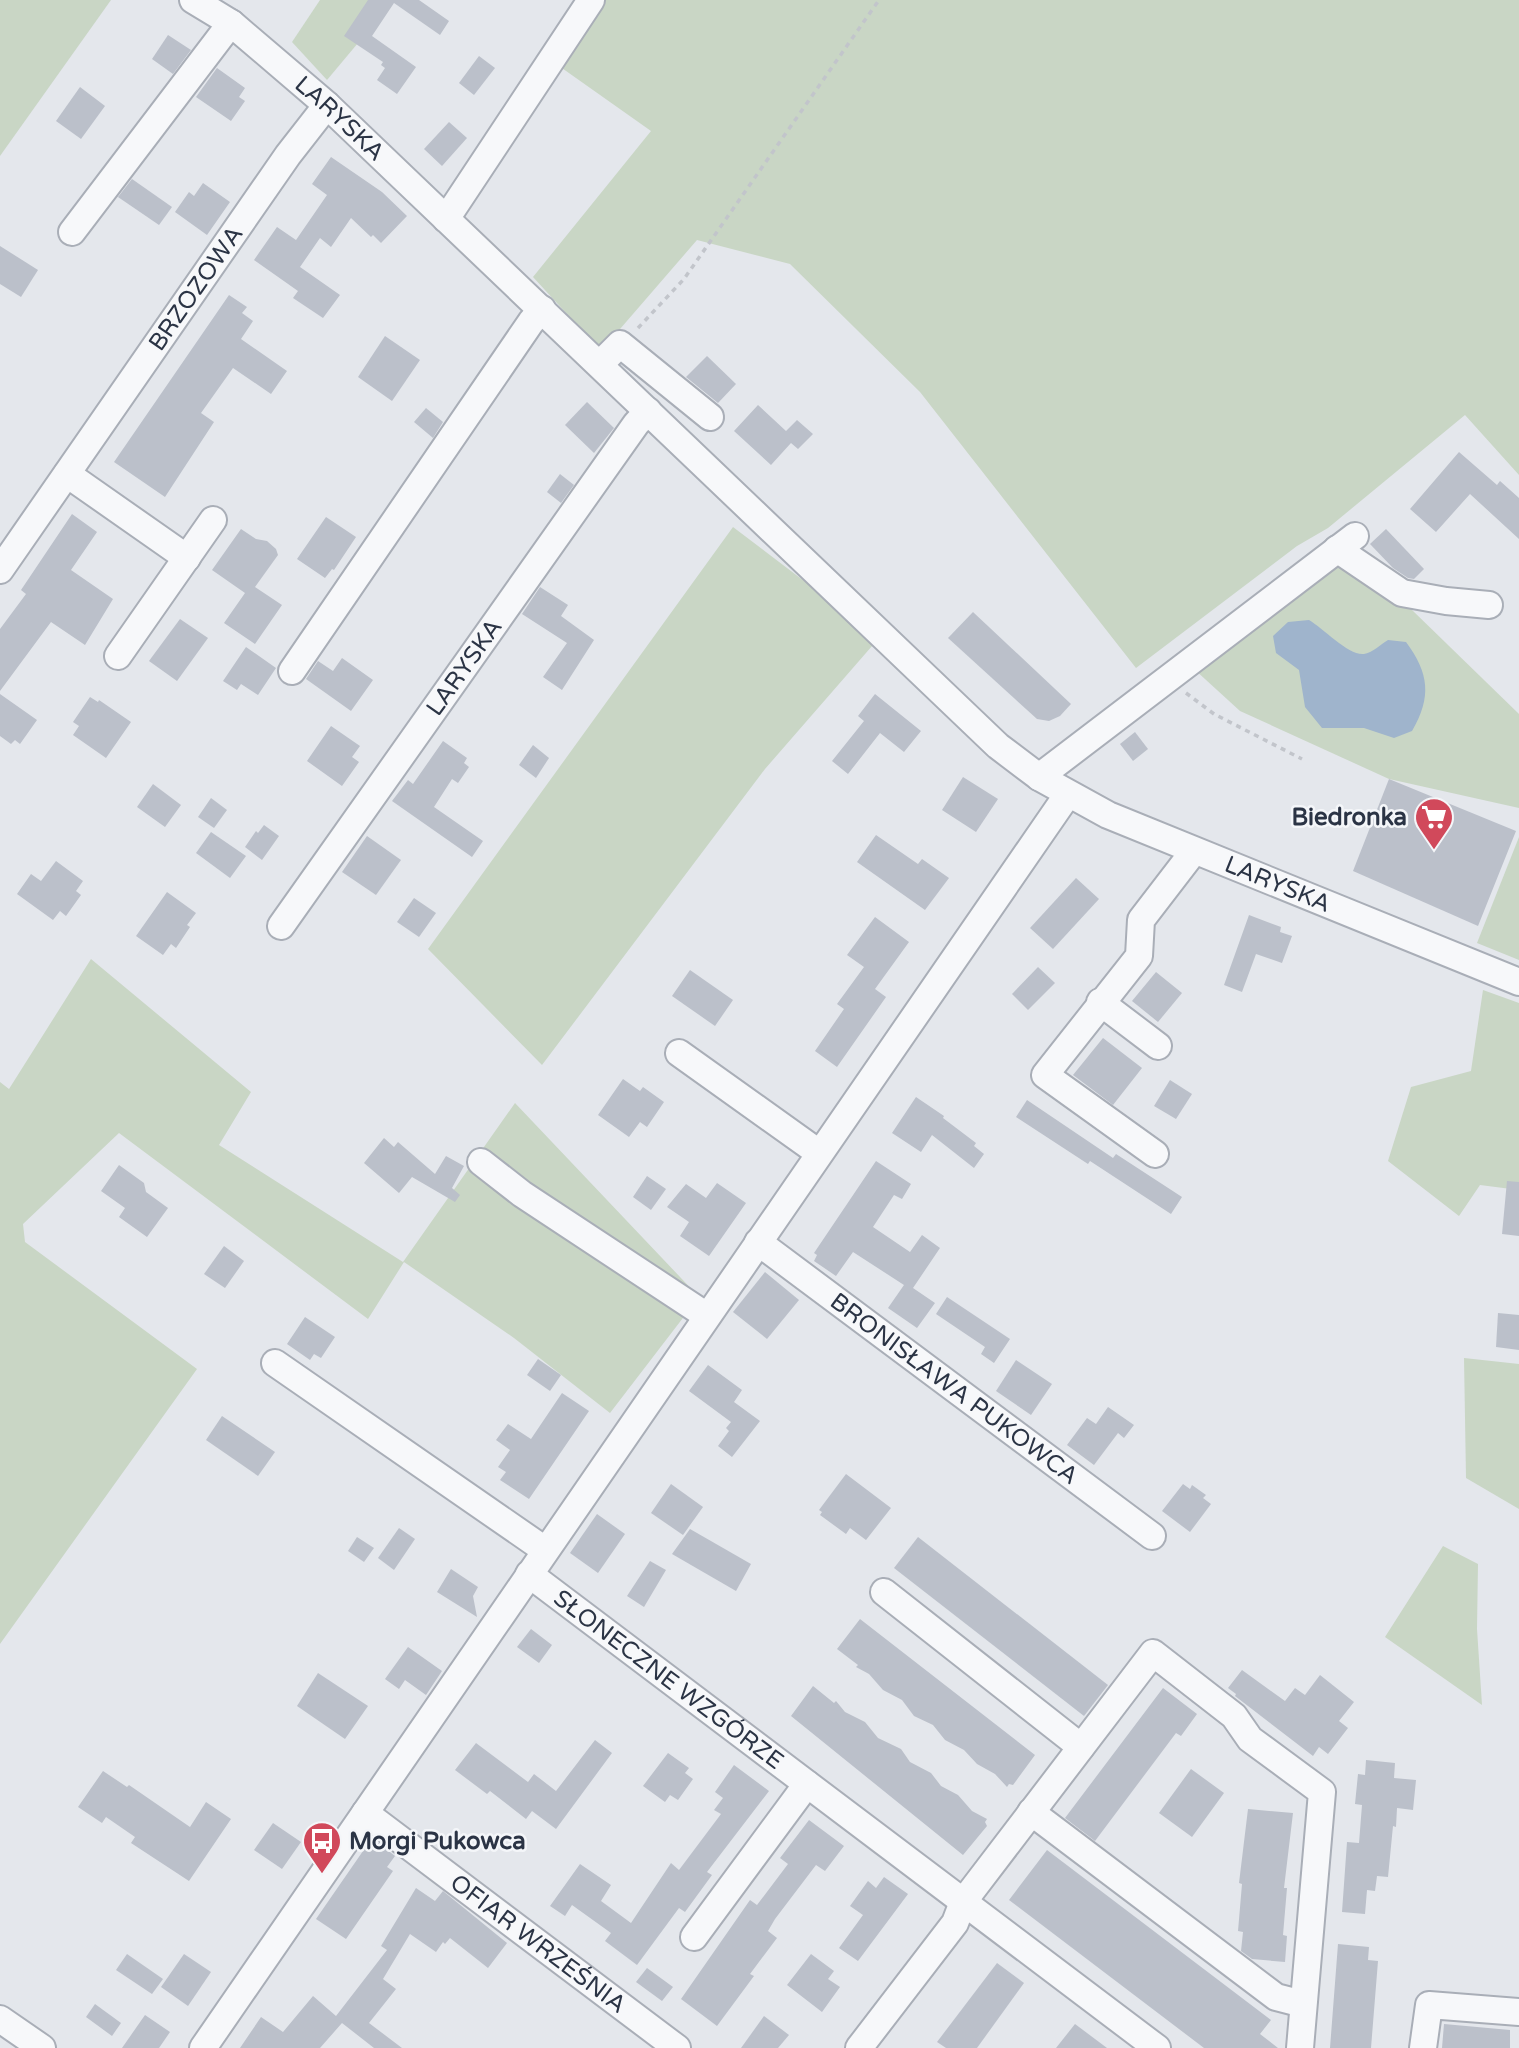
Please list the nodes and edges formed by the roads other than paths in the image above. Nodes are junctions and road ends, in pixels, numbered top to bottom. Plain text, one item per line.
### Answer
1 (193, 0) edge
2 (591, 0) edge
3 (231, 23) junction
4 (327, 105) junction
5 (446, 219) junction
6 (72, 232) dead end
7 (542, 309) junction
8 (600, 364) junction
9 (648, 411) junction
10 (710, 417) dead end
11 (67, 474) junction
12 (213, 520) dead end
13 (187, 558) junction
14 (0, 570) edge
15 (1489, 605) dead end
16 (118, 656) dead end
17 (292, 671) dead end
18 (1039, 777) junction
19 (1068, 794) junction
20 (1194, 851) junction
21 (281, 926) dead end
22 (1519, 982) edge
23 (1100, 1002) junction
24 (1158, 1046) dead end
25 (679, 1053) dead end
26 (819, 1153) junction
27 (1155, 1154) dead end
28 (481, 1162) dead end
29 (758, 1242) junction
30 (707, 1316) junction
31 (275, 1363) dead end
32 (1152, 1536) dead end
33 (545, 1550) junction
34 (529, 1574) junction
35 (884, 1592) dead end
36 (1081, 1747) junction
37 (807, 1784) junction
38 (1031, 1812) junction
39 (365, 1813) junction
40 (963, 1902) junction
41 (694, 1937) dead end
42 (1303, 2004) junction
43 (1519, 2012) edge
44 (0, 2019) edge
45 (1145, 2045) edge
46 (42, 2048) edge
47 (204, 2048) edge
48 (677, 2048) edge
49 (859, 2048) edge
50 (1300, 2048) edge
51 (1423, 2048) edge

1 - 3 street, LARYSKA
2 - 5 street
3 - 4 street, LARYSKA
3 - 6 street
4 - 5 street, LARYSKA
4 - 11 street, BRZOZOWA
5 - 7 street, LARYSKA
7 - 8 street, LARYSKA
7 - 17 street
8 - 9 street, LARYSKA
8 - 10 street
9 - 18 street, LARYSKA
9 - 21 street, LARYSKA
11 - 13 street
11 - 14 street, BRZOZOWA
12 - 13 street
13 - 16 street
15 - 18 street
18 - 19 street, LARYSKA
19 - 20 street, LARYSKA
19 - 26 street
20 - 22 street, LARYSKA
20 - 23 street
23 - 24 street
23 - 27 street
25 - 26 street
26 - 29 street
28 - 30 street
29 - 30 street
29 - 32 street, BRONISŁAWA PUKOWCA
30 - 33 street
31 - 33 street
33 - 34 street
34 - 37 street, SŁONECZNE WZGÓRZE
34 - 39 street
35 - 36 street
36 - 38 street
36 - 42 street
37 - 40 street, SŁONECZNE WZGÓRZE
37 - 41 street, SŁONECZNE WZGÓRZE
38 - 40 street
38 - 42 street
39 - 47 street
39 - 48 street, OFIAR WRZEŚNIA
40 - 45 street, SŁONECZNE WZGÓRZE
40 - 49 street
42 - 50 street
43 - 51 street
44 - 46 street

